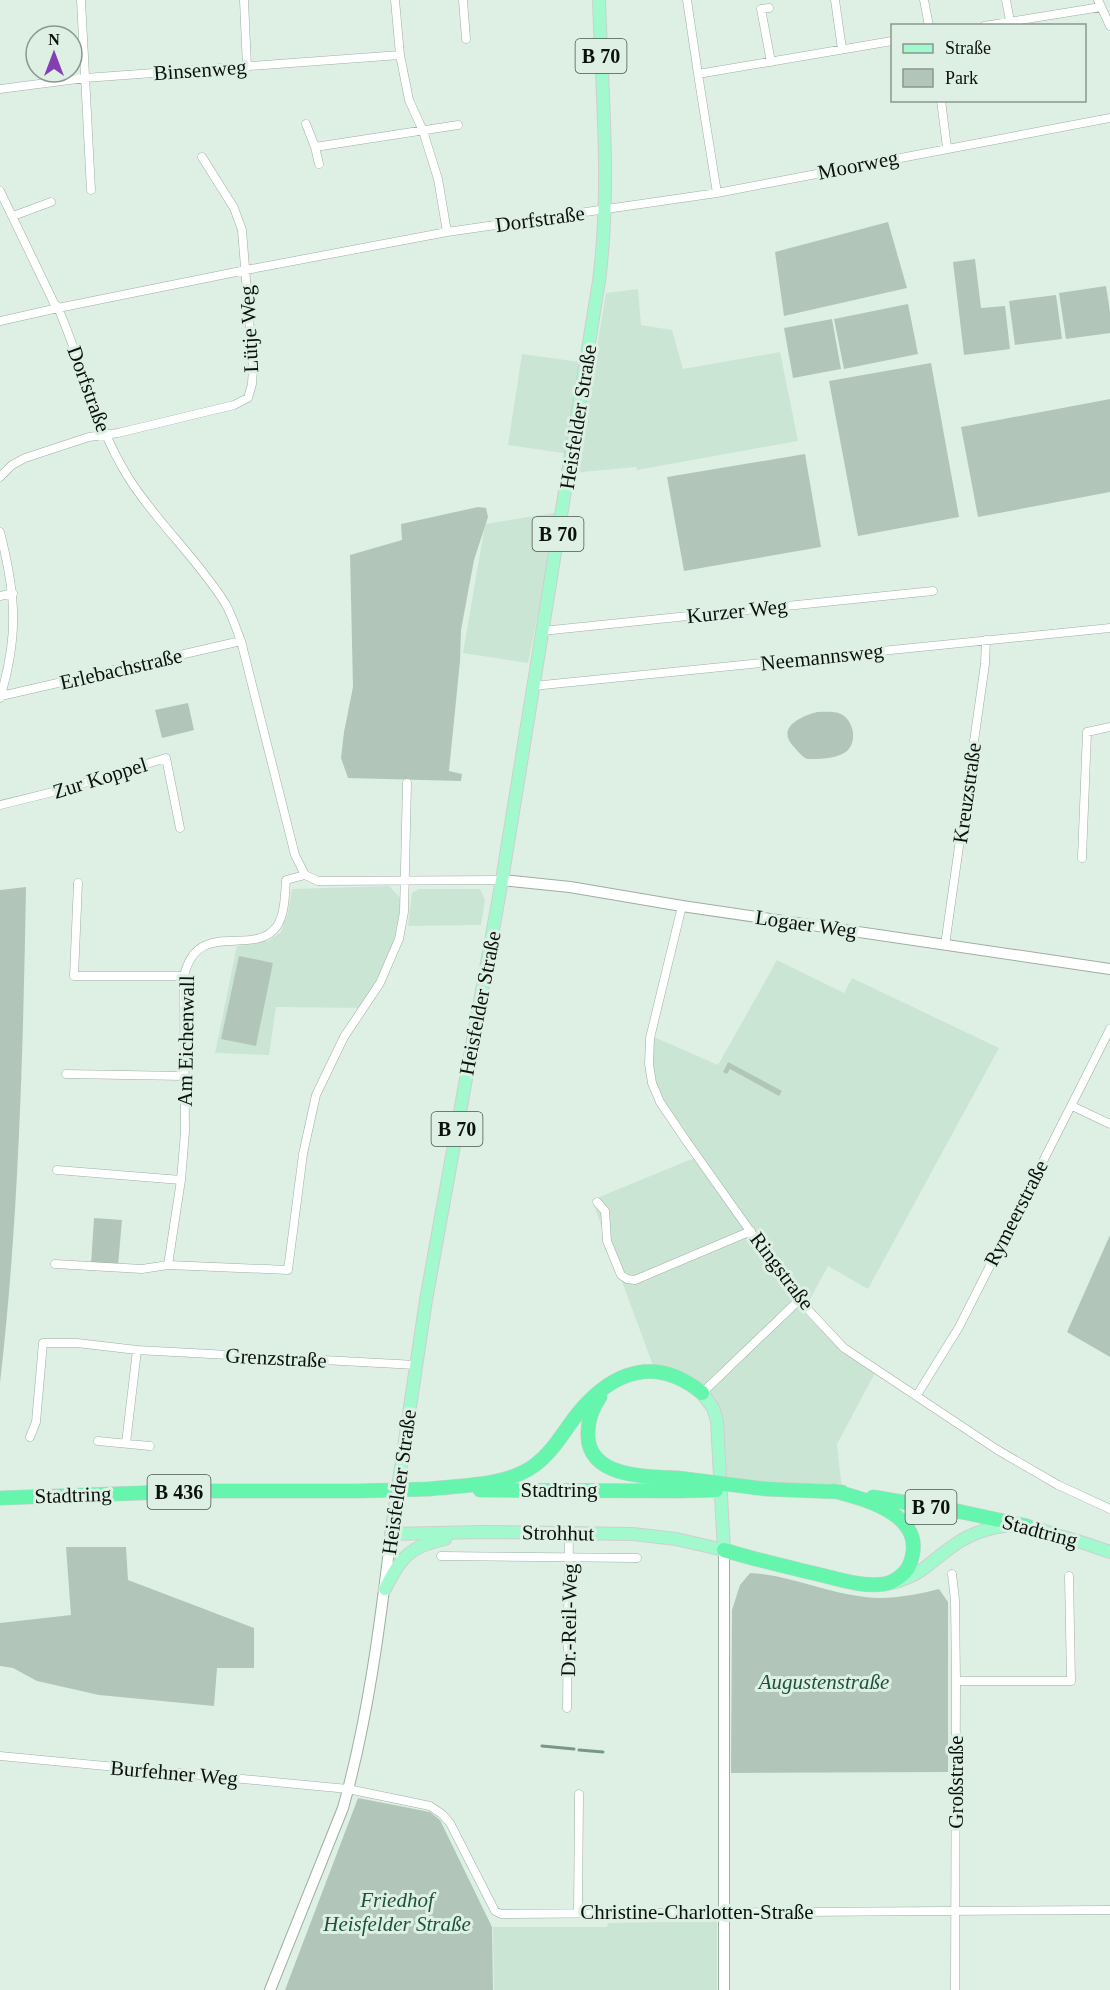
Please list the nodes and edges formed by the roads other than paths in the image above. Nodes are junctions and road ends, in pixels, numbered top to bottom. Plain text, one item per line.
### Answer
1 (81, 0) edge
2 (244, 0) edge
3 (395, 0) edge
4 (463, 0) edge
5 (599, 0) edge
6 (687, 0) edge
7 (835, 0) edge
8 (924, 0) edge
9 (1006, 0) edge
10 (1099, 4) edge
11 (769, 8) dead end
12 (1010, 21) junction
13 (928, 24) edge
14 (994, 24) edge
15 (1110, 26) edge
16 (466, 39) dead end
17 (891, 41) edge
18 (842, 49) junction
19 (400, 56) junction
20 (771, 62) junction
21 (247, 67) junction
22 (698, 74) junction
23 (85, 78) junction
24 (0, 89) edge
25 (942, 102) edge
26 (1110, 118) edge
27 (306, 124) dead end
28 (458, 125) dead end
29 (423, 131) junction
30 (315, 147) junction
31 (947, 148) junction
32 (202, 157) dead end
33 (319, 164) dead end
34 (91, 190) dead end
35 (0, 191) edge
36 (717, 193) junction
37 (51, 202) dead end
38 (605, 210) junction
39 (13, 216) junction
40 (447, 232) junction
41 (246, 270) junction
42 (58, 308) junction
43 (0, 321) edge
44 (104, 434) junction
45 (0, 477) edge
46 (0, 532) edge
47 (933, 591) dead end
48 (13, 593) junction
49 (0, 596) edge
50 (1110, 628) edge
51 (542, 631) junction
52 (986, 640) junction
53 (241, 641) junction
54 (533, 686) junction
55 (0, 697) edge
56 (1110, 727) edge
57 (407, 783) dead end
58 (0, 805) edge
59 (180, 828) dead end
60 (1082, 858) dead end
61 (305, 875) junction
62 (405, 880) junction
63 (502, 880) junction
64 (78, 883) dead end
65 (682, 906) junction
66 (945, 945) junction
67 (1110, 969) edge
68 (184, 976) junction
69 (1110, 1029) edge
70 (66, 1074) dead end
71 (184, 1076) junction
72 (1072, 1106) junction
73 (1110, 1124) edge
74 (57, 1170) dead end
75 (181, 1180) junction
76 (597, 1202) dead end
77 (751, 1231) junction
78 (55, 1264) dead end
79 (168, 1265) junction
80 (800, 1300) junction
81 (137, 1350) junction
82 (416, 1365) junction
83 (612, 1382) junction
84 (702, 1393) junction
85 (917, 1395) junction
86 (30, 1437) dead end
87 (98, 1441) dead end
88 (126, 1443) junction
89 (150, 1446) dead end
90 (679, 1485) junction
91 (429, 1489) junction
92 (834, 1491) junction
93 (0, 1498) edge
94 (1110, 1509) edge
95 (1027, 1526) junction
96 (482, 1532) junction
97 (568, 1532) junction
98 (391, 1534) junction
99 (724, 1550) junction
100 (1110, 1552) edge
101 (441, 1556) dead end
102 (570, 1557) junction
103 (637, 1558) dead end
104 (952, 1575) dead end
105 (1069, 1576) dead end
106 (887, 1584) junction
107 (385, 1589) junction
108 (956, 1681) junction
109 (567, 1708) dead end
110 (0, 1756) edge
111 (348, 1789) junction
112 (579, 1794) dead end
113 (1110, 1910) edge
114 (724, 1911) junction
115 (956, 1911) junction
116 (578, 1913) junction
117 (270, 1990) edge
118 (724, 1990) edge
119 (955, 1990) edge

1 - 23 street
2 - 21 street
3 - 19 street
4 - 16 street
5 - 38 main road, Heisfelder Straße / B 70
6 - 22 street
7 - 18 street
8 - 13 street
9 - 12 street
10 - 12 street
10 - 15 street
11 - 20 street
12 - 14 street
17 - 18 street
18 - 20 street
19 - 21 street, Binsenweg
19 - 29 street
20 - 22 street
21 - 23 street, Binsenweg
22 - 36 street
23 - 24 street, Binsenweg
23 - 34 street
25 - 31 street
26 - 31 street, Moorweg
27 - 30 street
28 - 29 street
29 - 30 street
29 - 40 street
30 - 33 street
31 - 36 street, Moorweg
32 - 41 street, Lütje Weg
35 - 39 street
36 - 38 street, Moorweg
37 - 39 street
38 - 40 street, Dorfstraße
38 - 51 main road, Heisfelder Straße / B 70
39 - 42 street
40 - 41 street, Dorfstraße
41 - 42 street, Dorfstraße
41 - 44 street, Lütje Weg
42 - 43 street
42 - 44 street, Dorfstraße
44 - 45 street
44 - 53 street, Dorfstraße
46 - 48 street
47 - 51 street, Kurzer Weg
48 - 49 street
48 - 55 street
50 - 52 street, Neemannsweg
51 - 54 main road, Heisfelder Straße / B 70
52 - 54 street, Neemannsweg
52 - 66 street, Kreuzstraße
53 - 55 street, Erlebachstraße
53 - 61 street, Dorfstraße
54 - 63 main road, Heisfelder Straße / B 70
56 - 60 street
57 - 62 street
58 - 59 street, Zur Koppel
61 - 62 street
61 - 68 street, Am Eichenwall
62 - 63 street
62 - 79 street
63 - 65 street, Logaer Weg
63 - 82 main road, Heisfelder Straße / B 70
64 - 68 street
65 - 66 street, Logaer Weg
65 - 77 street, Ringstraße
66 - 67 street, Logaer Weg
68 - 71 street, Am Eichenwall
69 - 72 street, Rymeerstraße
70 - 71 street
71 - 75 street, Am Eichenwall
72 - 73 street
72 - 85 street, Rymeerstraße
74 - 75 street
75 - 79 street, Am Eichenwall
76 - 77 street
77 - 80 street, Ringstraße
78 - 79 street
80 - 84 street
80 - 85 street, Ringstraße
81 - 82 street, Grenzstraße
81 - 86 street, Grenzstraße
81 - 88 street
82 - 98 main road, Heisfelder Straße / B 70
83 - 84 highway
83 - 90 highway, B 70
83 - 91 highway
84 - 99 main road
85 - 94 street, Ringstraße
87 - 88 street
88 - 89 street
90 - 91 highway, Stadtring / B 436
90 - 92 highway, Stadtring / B 70, bridge
91 - 93 highway, Stadtring / B 436, bridge
92 - 95 highway, Stadtring / B 70
92 - 106 highway
95 - 100 main road, Stadtring / B 70
95 - 106 main road, B 70
96 - 97 main road, Strohhut / B 70
96 - 98 main road, Strohhut / B 70
96 - 107 main road
97 - 99 main road, Strohhut / B 70
97 - 102 street, Dr.-Reil-Weg
98 - 107 street, Heisfelder Straße
99 - 106 highway, B 70
99 - 114 street
101 - 102 street, Strohhut
102 - 103 street, Strohhut
102 - 109 street, Dr.-Reil-Weg
104 - 108 street, Großstraße
105 - 108 street
107 - 111 street, Heisfelder Straße
108 - 115 street, Großstraße
110 - 111 street, Burfehner Weg
111 - 116 street, Christine-Charlotten-Straße
111 - 117 street, Heisfelder Straße
112 - 116 street
113 - 115 street, Christine-Charlotten-Straße
114 - 115 street, Christine-Charlotten-Straße
114 - 116 street, Christine-Charlotten-Straße
114 - 118 street
115 - 119 street, Großstraße

